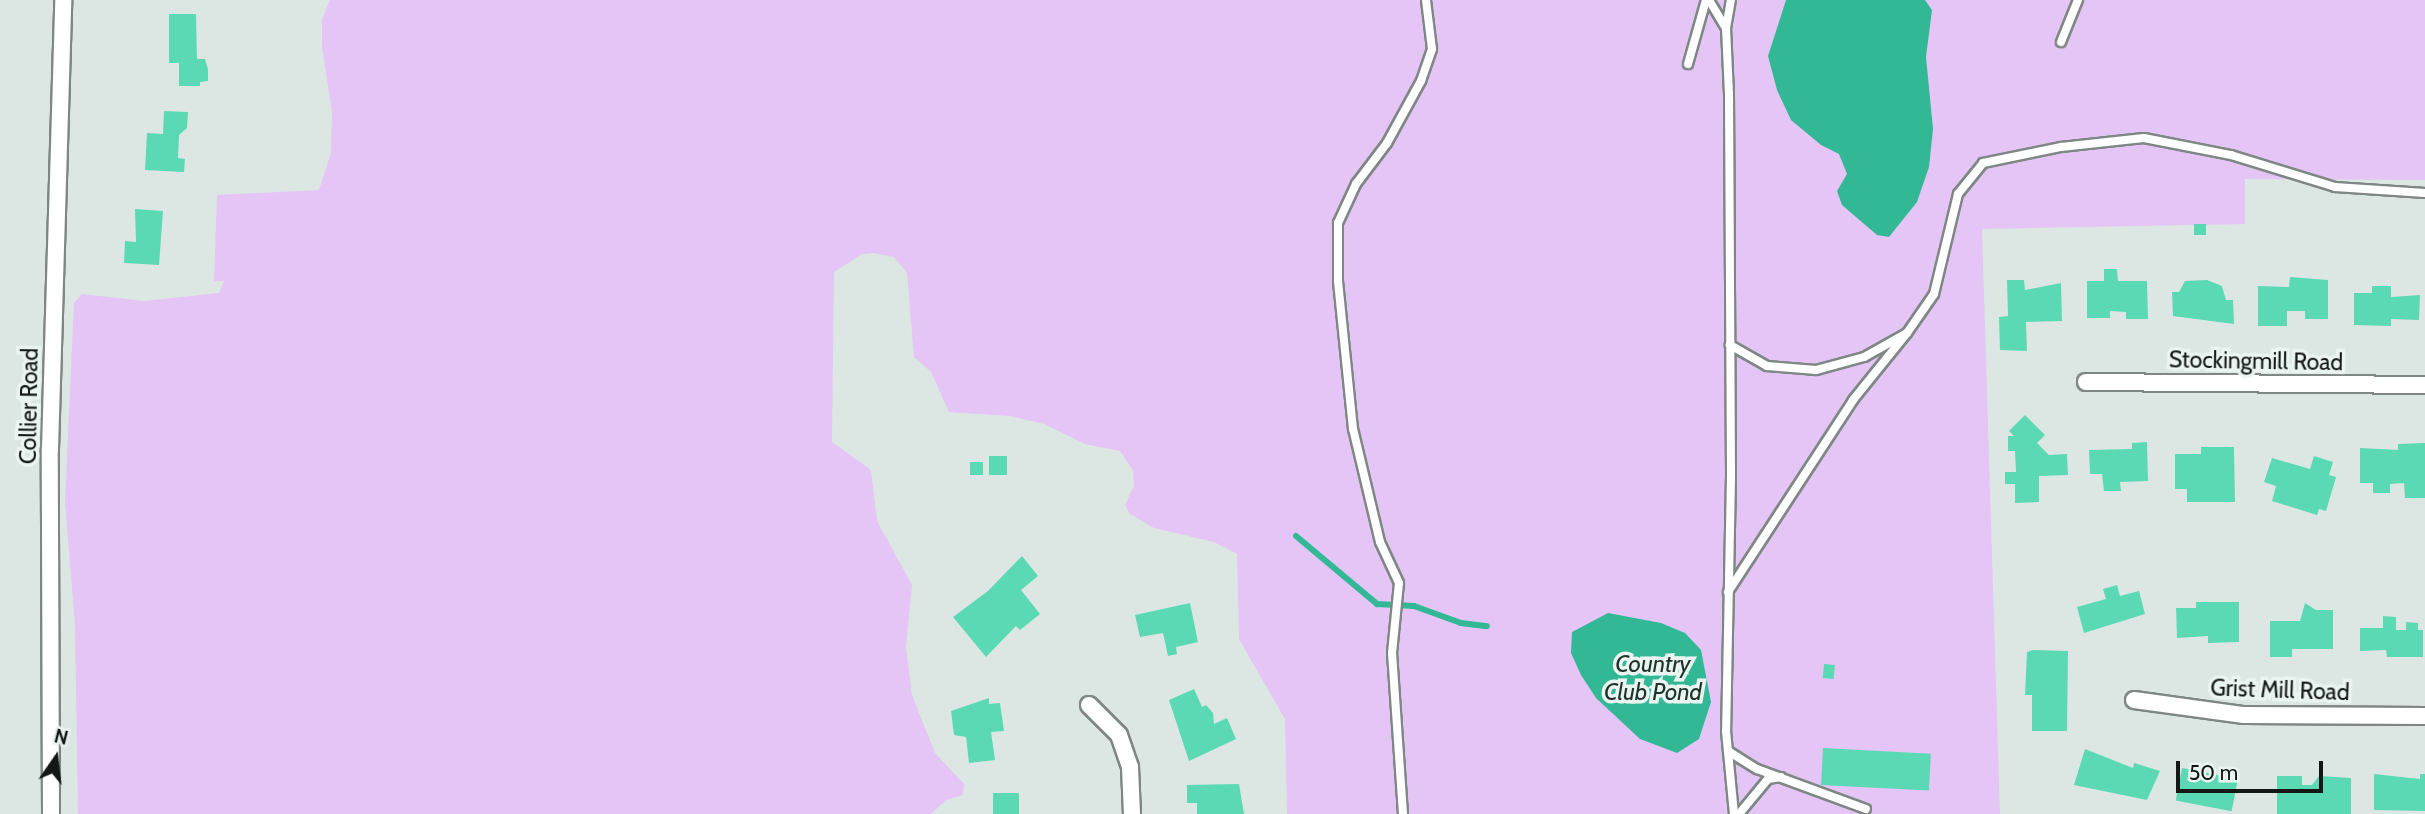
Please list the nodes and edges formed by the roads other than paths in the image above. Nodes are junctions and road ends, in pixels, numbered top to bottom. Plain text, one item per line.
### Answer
1 (63, 0) edge
2 (1426, 0) edge
3 (1708, 0) edge
4 (1731, 0) edge
5 (2078, 0) edge
6 (1726, 28) junction
7 (2061, 43) dead end
8 (1688, 64) dead end
9 (2425, 193) edge
10 (1907, 333) junction
11 (1730, 345) junction
12 (2086, 382) dead end
13 (2425, 385) edge
14 (1727, 595) junction
15 (2134, 700) dead end
16 (1089, 705) dead end
17 (2425, 716) edge
18 (1728, 751) junction
19 (1784, 776) junction
20 (1866, 808) dead end
21 (51, 814) edge
22 (1132, 814) edge
23 (1402, 814) edge
24 (1736, 814) edge

1 - 21 street, Collier Road
2 - 23 lane
3 - 6 lane
3 - 8 lane
4 - 6 lane
5 - 7 lane
6 - 11 lane
9 - 10 lane
10 - 11 lane
10 - 14 lane
11 - 14 lane
12 - 13 street, Stockingmill Road
14 - 18 lane
15 - 17 street, Grist Mill Road
16 - 22 street
18 - 19 lane
18 - 24 lane
19 - 20 lane
19 - 24 lane

